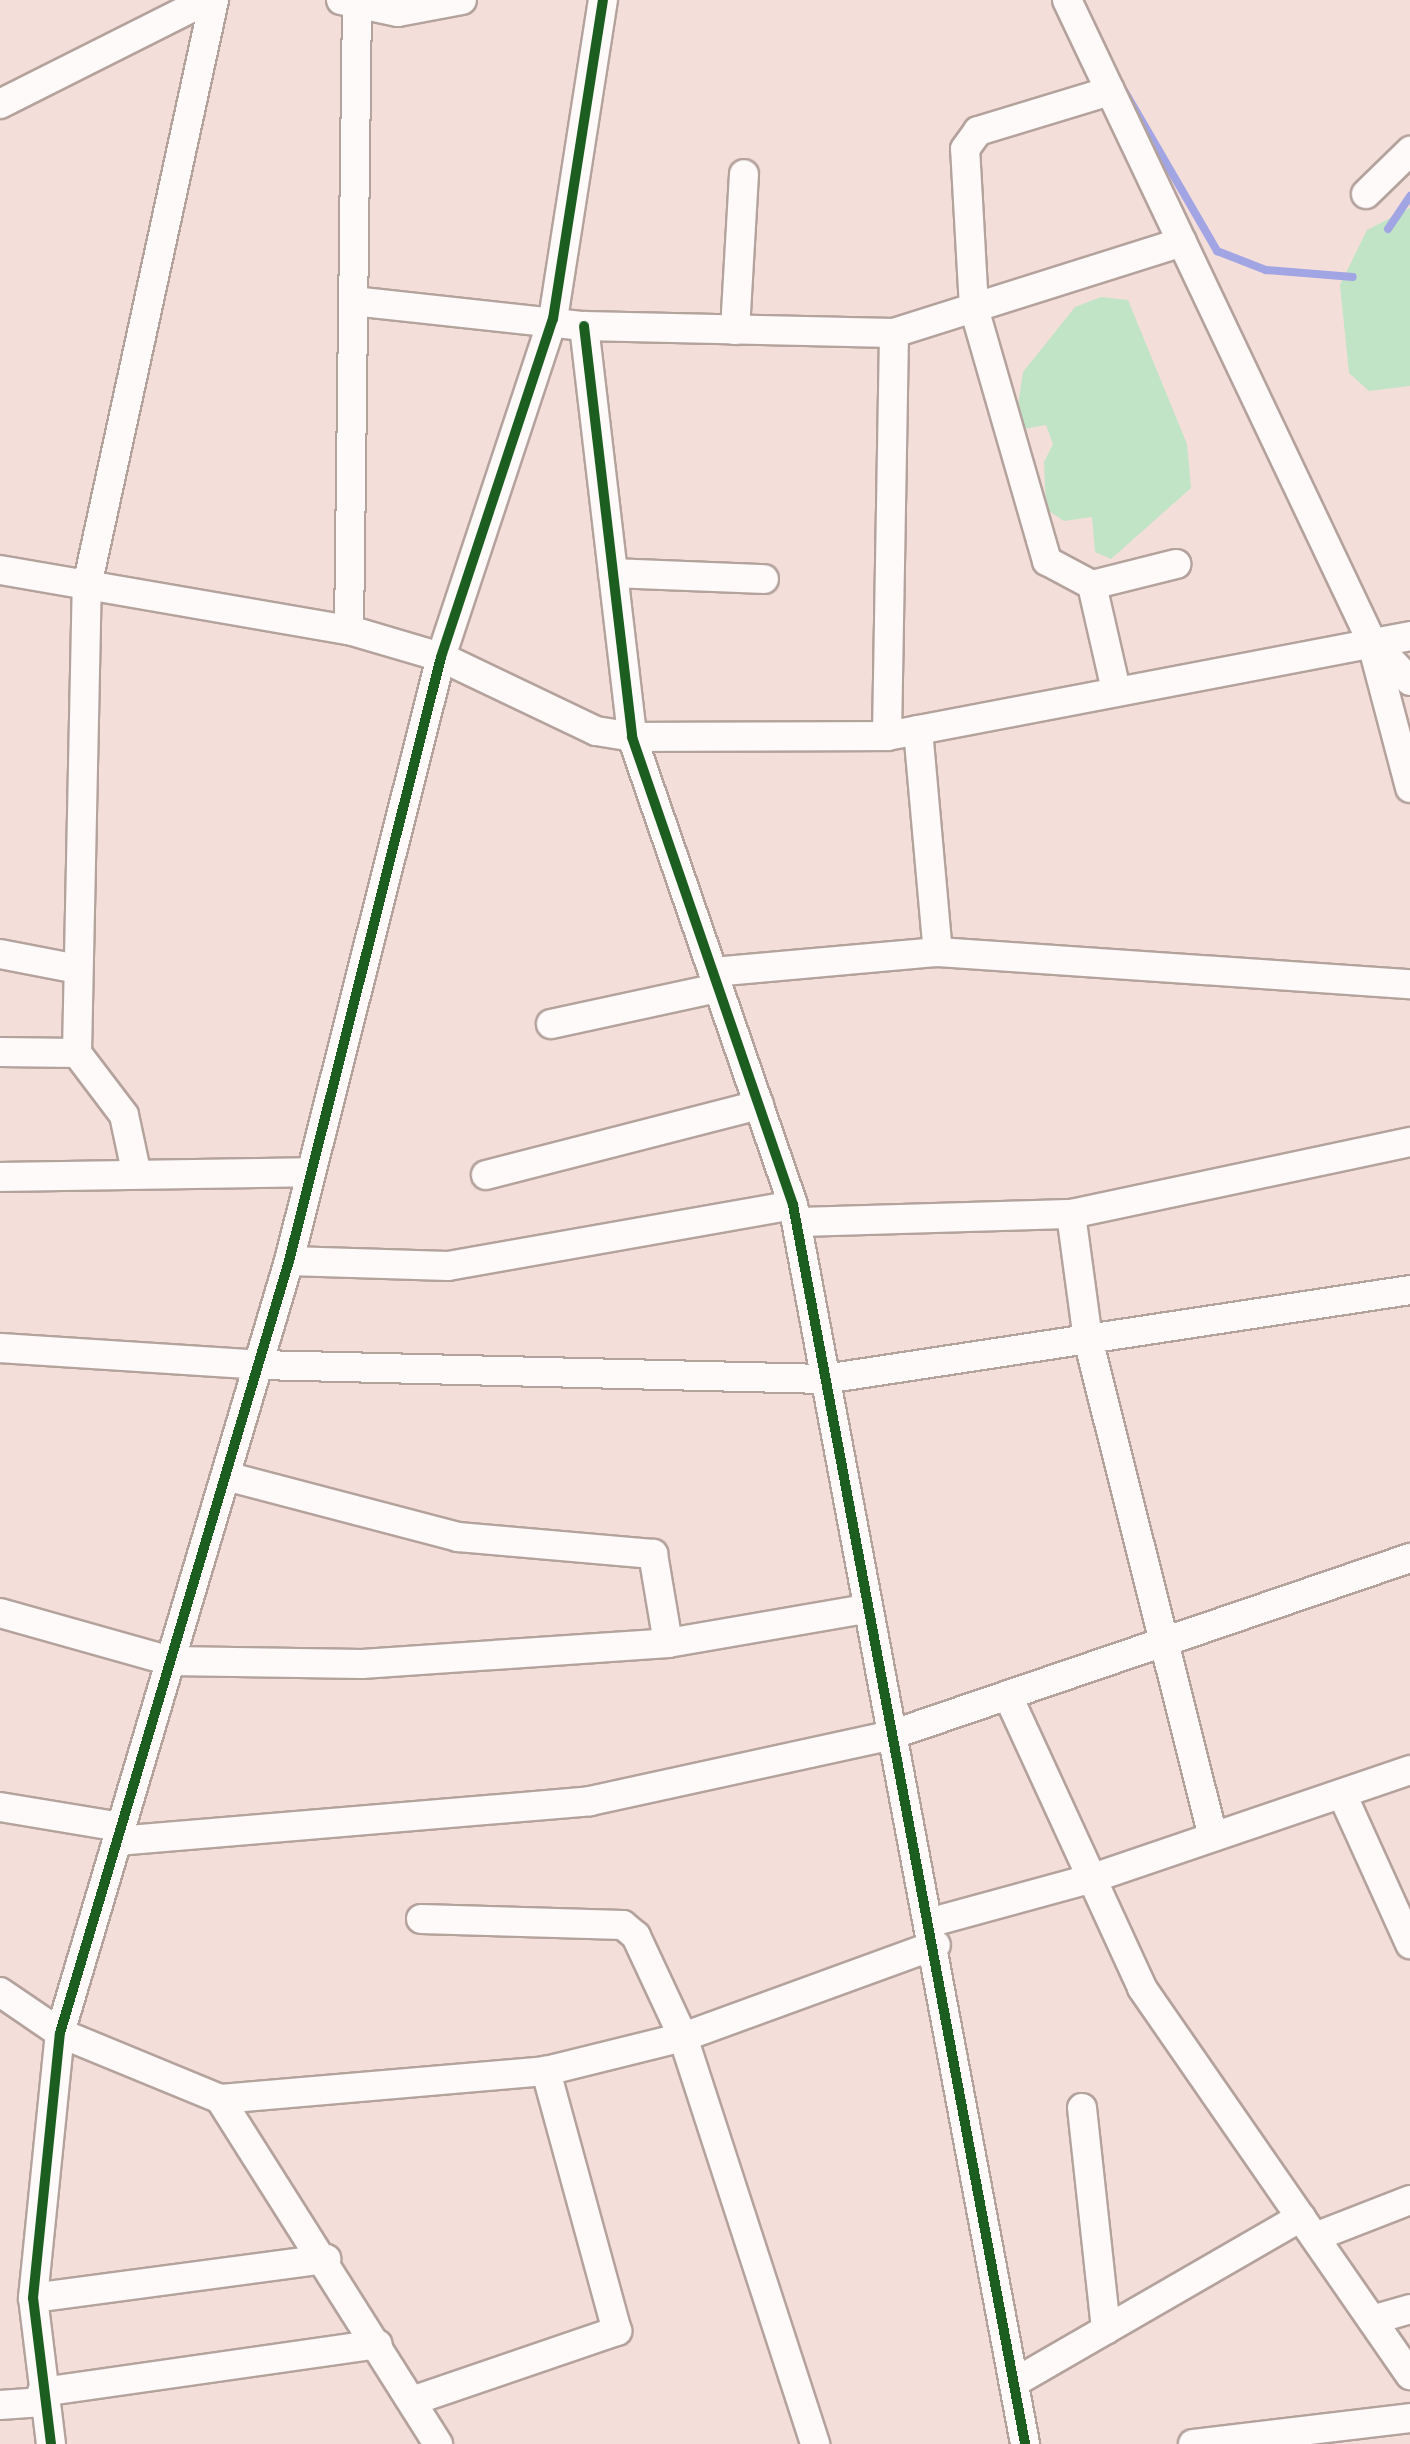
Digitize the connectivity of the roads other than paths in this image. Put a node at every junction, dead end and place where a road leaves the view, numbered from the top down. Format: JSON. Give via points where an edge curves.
{"nodes":[{"id":1,"x":210,"y":0,"type":"edge"},
{"id":2,"x":462,"y":0,"type":"edge"},
{"id":3,"x":603,"y":0,"type":"edge"},
{"id":4,"x":1066,"y":0,"type":"edge"},
{"id":5,"x":348,"y":2,"type":"edge"},
{"id":6,"x":1110,"y":90,"type":"junction"},
{"id":7,"x":0,"y":104,"type":"edge"},
{"id":8,"x":1410,"y":151,"type":"edge"},
{"id":9,"x":744,"y":174,"type":"dead end"},
{"id":10,"x":1366,"y":194,"type":"dead end"},
{"id":11,"x":1182,"y":242,"type":"junction"},
{"id":12,"x":353,"y":301,"type":"junction"},
{"id":13,"x":974,"y":308,"type":"junction"},
{"id":14,"x":553,"y":318,"type":"junction"},
{"id":15,"x":584,"y":326,"type":"junction"},
{"id":16,"x":734,"y":330,"type":"junction"},
{"id":17,"x":894,"y":333,"type":"junction"},
{"id":18,"x":1176,"y":564,"type":"dead end"},
{"id":19,"x":0,"y":570,"type":"edge"},
{"id":20,"x":613,"y":573,"type":"junction"},
{"id":21,"x":764,"y":579,"type":"dead end"},
{"id":22,"x":1092,"y":585,"type":"junction"},
{"id":23,"x":87,"y":586,"type":"junction"},
{"id":24,"x":349,"y":630,"type":"junction"},
{"id":25,"x":1410,"y":636,"type":"edge"},
{"id":26,"x":1371,"y":640,"type":"junction"},
{"id":27,"x":441,"y":657,"type":"junction"},
{"id":28,"x":1410,"y":681,"type":"edge"},
{"id":29,"x":1116,"y":690,"type":"junction"},
{"id":30,"x":918,"y":730,"type":"junction"},
{"id":31,"x":887,"y":736,"type":"junction"},
{"id":32,"x":632,"y":737,"type":"junction"},
{"id":33,"x":1410,"y":788,"type":"edge"},
{"id":34,"x":938,"y":952,"type":"junction"},
{"id":35,"x":0,"y":954,"type":"edge"},
{"id":36,"x":78,"y":969,"type":"junction"},
{"id":37,"x":716,"y":980,"type":"junction"},
{"id":38,"x":1410,"y":984,"type":"edge"},
{"id":39,"x":552,"y":1024,"type":"dead end"},
{"id":40,"x":0,"y":1052,"type":"edge"},
{"id":41,"x":77,"y":1054,"type":"junction"},
{"id":42,"x":759,"y":1105,"type":"junction"},
{"id":43,"x":1410,"y":1142,"type":"edge"},
{"id":44,"x":136,"y":1171,"type":"junction"},
{"id":45,"x":312,"y":1172,"type":"junction"},
{"id":46,"x":486,"y":1175,"type":"dead end"},
{"id":47,"x":0,"y":1177,"type":"edge"},
{"id":48,"x":795,"y":1214,"type":"junction"},
{"id":49,"x":1071,"y":1214,"type":"junction"},
{"id":50,"x":289,"y":1261,"type":"junction"},
{"id":51,"x":1410,"y":1290,"type":"edge"},
{"id":52,"x":1088,"y":1340,"type":"junction"},
{"id":53,"x":0,"y":1348,"type":"edge"},
{"id":54,"x":260,"y":1365,"type":"junction"},
{"id":55,"x":825,"y":1379,"type":"junction"},
{"id":56,"x":226,"y":1476,"type":"junction"},
{"id":57,"x":1410,"y":1558,"type":"edge"},
{"id":58,"x":866,"y":1609,"type":"junction"},
{"id":59,"x":0,"y":1613,"type":"edge"},
{"id":60,"x":1164,"y":1642,"type":"junction"},
{"id":61,"x":668,"y":1643,"type":"junction"},
{"id":62,"x":171,"y":1661,"type":"junction"},
{"id":63,"x":1008,"y":1696,"type":"junction"},
{"id":64,"x":888,"y":1736,"type":"junction"},
{"id":65,"x":1410,"y":1770,"type":"edge"},
{"id":66,"x":1342,"y":1794,"type":"junction"},
{"id":67,"x":0,"y":1807,"type":"edge"},
{"id":68,"x":119,"y":1834,"type":"junction"},
{"id":69,"x":1213,"y":1837,"type":"junction"},
{"id":70,"x":1093,"y":1878,"type":"junction"},
{"id":71,"x":421,"y":1919,"type":"dead end"},
{"id":72,"x":934,"y":1933,"type":"junction"},
{"id":73,"x":1410,"y":1944,"type":"edge"},
{"id":74,"x":0,"y":1992,"type":"edge"},
{"id":75,"x":60,"y":2034,"type":"junction"},
{"id":76,"x":683,"y":2038,"type":"junction"},
{"id":77,"x":546,"y":2071,"type":"junction"},
{"id":78,"x":220,"y":2099,"type":"junction"},
{"id":79,"x":1082,"y":2108,"type":"dead end"},
{"id":80,"x":1410,"y":2200,"type":"edge"},
{"id":81,"x":1308,"y":2227,"type":"junction"},
{"id":82,"x":326,"y":2260,"type":"junction"},
{"id":83,"x":33,"y":2298,"type":"junction"},
{"id":84,"x":1410,"y":2309,"type":"edge"},
{"id":85,"x":1372,"y":2320,"type":"junction"},
{"id":86,"x":1106,"y":2330,"type":"junction"},
{"id":87,"x":378,"y":2344,"type":"junction"},
{"id":88,"x":1410,"y":2375,"type":"edge"},
{"id":89,"x":1017,"y":2381,"type":"junction"},
{"id":90,"x":43,"y":2397,"type":"junction"},
{"id":91,"x":412,"y":2401,"type":"junction"},
{"id":92,"x":0,"y":2405,"type":"edge"},
{"id":93,"x":1410,"y":2418,"type":"edge"},
{"id":94,"x":52,"y":2444,"type":"edge"},
{"id":95,"x":438,"y":2444,"type":"edge"},
{"id":96,"x":816,"y":2444,"type":"edge"},
{"id":97,"x":1025,"y":2444,"type":"edge"},
{"id":98,"x":1193,"y":2444,"type":"edge"}],
"edges":[{"from":1,"to":7,"type":"street"},
{"from":1,"to":23,"type":"street"},
{"from":2,"to":5,"type":"street","via":[[398,12]]},
{"from":3,"to":14,"type":"street"},
{"from":4,"to":6,"type":"street"},
{"from":5,"to":12,"type":"street"},
{"from":6,"to":11,"type":"street"},
{"from":6,"to":13,"type":"street","via":[[968,138]]},
{"from":8,"to":10,"type":"street"},
{"from":9,"to":16,"type":"street"},
{"from":11,"to":13,"type":"street"},
{"from":11,"to":26,"type":"street"},
{"from":12,"to":14,"type":"street"},
{"from":12,"to":24,"type":"street"},
{"from":13,"to":17,"type":"street"},
{"from":13,"to":22,"type":"street","via":[[1047,561]]},
{"from":14,"to":15,"type":"street"},
{"from":14,"to":27,"type":"street"},
{"from":15,"to":16,"type":"street"},
{"from":15,"to":20,"type":"street"},
{"from":16,"to":17,"type":"street"},
{"from":17,"to":31,"type":"street"},
{"from":18,"to":22,"type":"street"},
{"from":19,"to":23,"type":"street"},
{"from":20,"to":21,"type":"street"},
{"from":20,"to":32,"type":"street"},
{"from":22,"to":29,"type":"street"},
{"from":23,"to":24,"type":"street"},
{"from":23,"to":36,"type":"street"},
{"from":24,"to":27,"type":"street"},
{"from":25,"to":26,"type":"street"},
{"from":26,"to":28,"type":"street"},
{"from":26,"to":29,"type":"street"},
{"from":26,"to":33,"type":"street"},
{"from":27,"to":32,"type":"street","via":[[596,731]]},
{"from":27,"to":45,"type":"street"},
{"from":29,"to":30,"type":"street"},
{"from":30,"to":31,"type":"street"},
{"from":30,"to":34,"type":"street"},
{"from":31,"to":32,"type":"street"},
{"from":32,"to":37,"type":"street"},
{"from":34,"to":37,"type":"street"},
{"from":34,"to":38,"type":"street"},
{"from":35,"to":36,"type":"street"},
{"from":36,"to":41,"type":"street"},
{"from":37,"to":39,"type":"street"},
{"from":37,"to":42,"type":"street"},
{"from":40,"to":41,"type":"street"},
{"from":41,"to":44,"type":"street","via":[[124,1115]]},
{"from":42,"to":46,"type":"street"},
{"from":42,"to":48,"type":"street"},
{"from":43,"to":49,"type":"street"},
{"from":44,"to":45,"type":"street"},
{"from":44,"to":47,"type":"street"},
{"from":45,"to":50,"type":"street"},
{"from":48,"to":49,"type":"street"},
{"from":48,"to":50,"type":"street","via":[[448,1266]]},
{"from":48,"to":55,"type":"street"},
{"from":49,"to":52,"type":"street"},
{"from":50,"to":54,"type":"street"},
{"from":51,"to":52,"type":"street"},
{"from":52,"to":55,"type":"street"},
{"from":52,"to":60,"type":"street"},
{"from":53,"to":54,"type":"street"},
{"from":54,"to":55,"type":"street"},
{"from":54,"to":56,"type":"street"},
{"from":55,"to":58,"type":"street"},
{"from":56,"to":61,"type":"street","via":[[458,1537],[653,1554]]},
{"from":56,"to":62,"type":"street"},
{"from":57,"to":60,"type":"street"},
{"from":58,"to":61,"type":"street"},
{"from":58,"to":64,"type":"street"},
{"from":59,"to":62,"type":"street"},
{"from":60,"to":63,"type":"street"},
{"from":60,"to":69,"type":"street"},
{"from":61,"to":62,"type":"street","via":[[362,1664]]},
{"from":62,"to":68,"type":"street"},
{"from":63,"to":64,"type":"street"},
{"from":63,"to":70,"type":"street"},
{"from":64,"to":68,"type":"street","via":[[590,1801]]},
{"from":64,"to":72,"type":"street"},
{"from":65,"to":66,"type":"street"},
{"from":66,"to":69,"type":"street"},
{"from":66,"to":73,"type":"street"},
{"from":67,"to":68,"type":"street"},
{"from":68,"to":75,"type":"street"},
{"from":69,"to":70,"type":"street"},
{"from":70,"to":72,"type":"street"},
{"from":70,"to":81,"type":"street","via":[[1142,1988]]},
{"from":71,"to":76,"type":"street","via":[[622,1925],[636,1936]]},
{"from":72,"to":76,"type":"street"},
{"from":72,"to":89,"type":"street"},
{"from":74,"to":75,"type":"street"},
{"from":75,"to":78,"type":"street"},
{"from":75,"to":83,"type":"street"},
{"from":76,"to":77,"type":"street"},
{"from":76,"to":96,"type":"street"},
{"from":77,"to":78,"type":"street"},
{"from":77,"to":91,"type":"street","via":[[617,2332]]},
{"from":78,"to":82,"type":"street"},
{"from":79,"to":86,"type":"street"},
{"from":80,"to":81,"type":"street"},
{"from":81,"to":85,"type":"street"},
{"from":81,"to":86,"type":"street"},
{"from":82,"to":83,"type":"street"},
{"from":82,"to":87,"type":"street"},
{"from":83,"to":90,"type":"street"},
{"from":84,"to":85,"type":"street"},
{"from":85,"to":88,"type":"street"},
{"from":86,"to":89,"type":"street"},
{"from":87,"to":90,"type":"street"},
{"from":87,"to":91,"type":"street"},
{"from":89,"to":97,"type":"street"},
{"from":90,"to":92,"type":"street"},
{"from":90,"to":94,"type":"street"},
{"from":91,"to":95,"type":"street"},
{"from":93,"to":98,"type":"street"}]}
